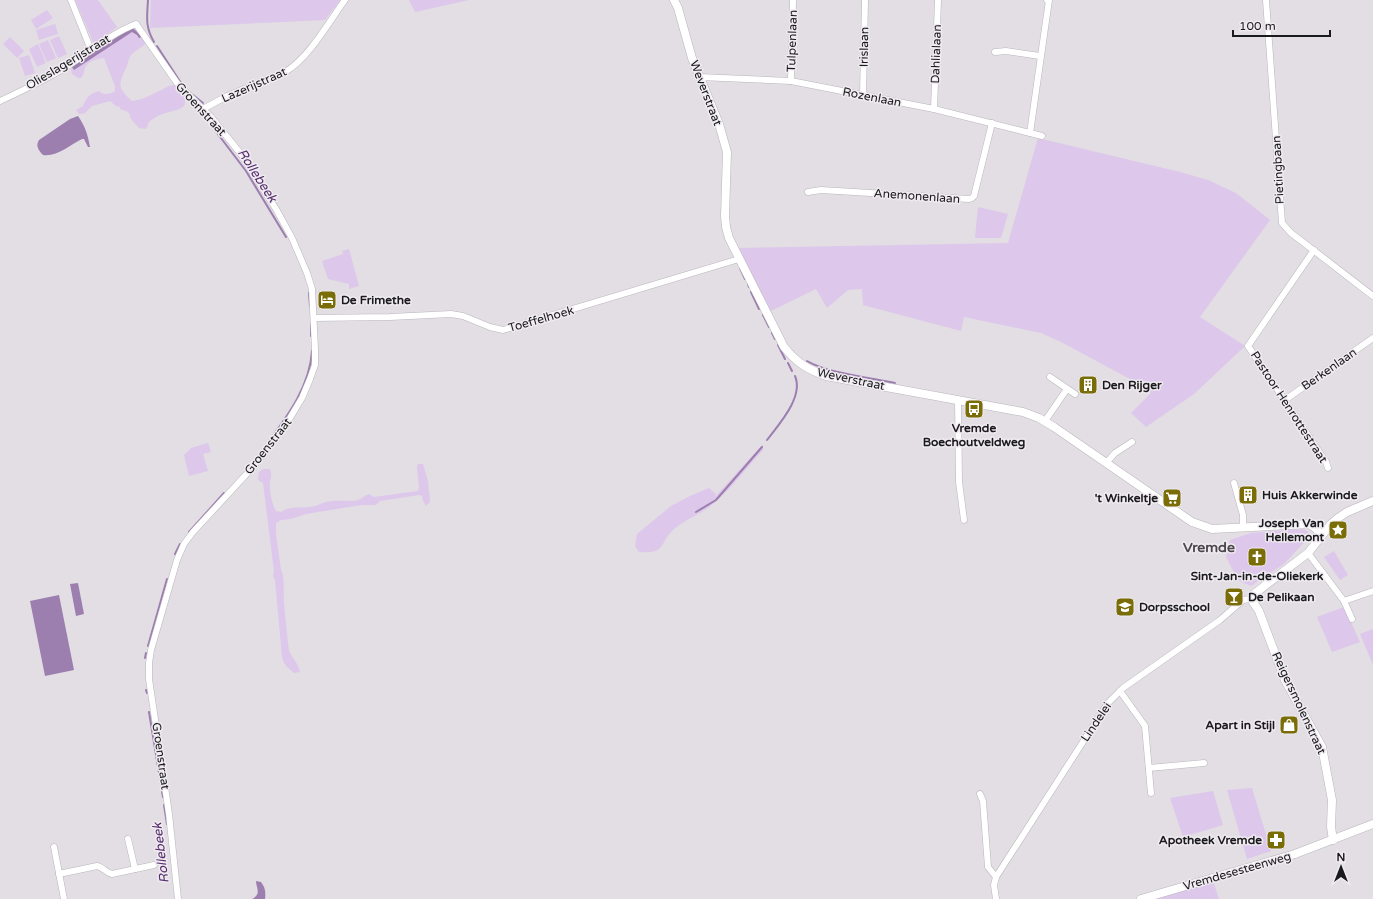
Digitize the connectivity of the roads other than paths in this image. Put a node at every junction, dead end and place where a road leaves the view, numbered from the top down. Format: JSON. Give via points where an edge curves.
{"nodes":[{"id":1,"x":71,"y":0,"type":"edge"},
{"id":2,"x":345,"y":0,"type":"edge"},
{"id":3,"x":674,"y":0,"type":"edge"},
{"id":4,"x":793,"y":0,"type":"edge"},
{"id":5,"x":865,"y":0,"type":"edge"},
{"id":6,"x":938,"y":0,"type":"edge"},
{"id":7,"x":1048,"y":0,"type":"edge"},
{"id":8,"x":1266,"y":0,"type":"edge"},
{"id":9,"x":136,"y":24,"type":"joint"},
{"id":10,"x":91,"y":50,"type":"junction"},
{"id":11,"x":995,"y":52,"type":"dead end"},
{"id":12,"x":1040,"y":56,"type":"junction"},
{"id":13,"x":699,"y":77,"type":"junction"},
{"id":14,"x":791,"y":81,"type":"junction"},
{"id":15,"x":863,"y":95,"type":"junction"},
{"id":16,"x":0,"y":101,"type":"edge"},
{"id":17,"x":203,"y":109,"type":"junction"},
{"id":18,"x":934,"y":109,"type":"junction"},
{"id":19,"x":992,"y":123,"type":"junction"},
{"id":20,"x":1030,"y":132,"type":"junction"},
{"id":21,"x":1042,"y":136,"type":"dead end"},
{"id":22,"x":808,"y":192,"type":"dead end"},
{"id":23,"x":1314,"y":250,"type":"junction"},
{"id":24,"x":739,"y":259,"type":"junction"},
{"id":25,"x":1373,"y":296,"type":"edge"},
{"id":26,"x":314,"y":318,"type":"junction"},
{"id":27,"x":1373,"y":338,"type":"edge"},
{"id":28,"x":1050,"y":377,"type":"dead end"},
{"id":29,"x":1067,"y":389,"type":"junction"},
{"id":30,"x":1075,"y":394,"type":"dead end"},
{"id":31,"x":958,"y":400,"type":"junction"},
{"id":32,"x":1285,"y":400,"type":"junction"},
{"id":33,"x":1045,"y":421,"type":"junction"},
{"id":34,"x":1132,"y":442,"type":"dead end"},
{"id":35,"x":1106,"y":462,"type":"junction"},
{"id":36,"x":1328,"y":468,"type":"dead end"},
{"id":37,"x":1234,"y":483,"type":"dead end"},
{"id":38,"x":1373,"y":501,"type":"edge"},
{"id":39,"x":964,"y":520,"type":"dead end"},
{"id":40,"x":1243,"y":528,"type":"junction"},
{"id":41,"x":1322,"y":535,"type":"junction"},
{"id":42,"x":1308,"y":552,"type":"junction"},
{"id":43,"x":1373,"y":591,"type":"edge"},
{"id":44,"x":1254,"y":594,"type":"junction"},
{"id":45,"x":1344,"y":601,"type":"junction"},
{"id":46,"x":1352,"y":619,"type":"dead end"},
{"id":47,"x":1120,"y":691,"type":"junction"},
{"id":48,"x":1204,"y":763,"type":"dead end"},
{"id":49,"x":1149,"y":768,"type":"junction"},
{"id":50,"x":1151,"y":793,"type":"dead end"},
{"id":51,"x":980,"y":794,"type":"dead end"},
{"id":52,"x":1373,"y":824,"type":"edge"},
{"id":53,"x":128,"y":839,"type":"dead end"},
{"id":54,"x":1333,"y":840,"type":"junction"},
{"id":55,"x":54,"y":847,"type":"dead end"},
{"id":56,"x":154,"y":865,"type":"dead end"},
{"id":57,"x":134,"y":869,"type":"junction"},
{"id":58,"x":59,"y":874,"type":"junction"},
{"id":59,"x":996,"y":877,"type":"junction"},
{"id":60,"x":64,"y":899,"type":"edge"},
{"id":61,"x":178,"y":899,"type":"edge"},
{"id":62,"x":996,"y":899,"type":"edge"},
{"id":63,"x":1141,"y":899,"type":"edge"}],
"edges":[{"from":1,"to":10,"type":"street"},
{"from":2,"to":17,"type":"street","name":"Lazerijstraat","via":[[292,68]]},
{"from":3,"to":13,"type":"street","name":"Weverstraat"},
{"from":4,"to":14,"type":"street","name":"Tulpenlaan"},
{"from":5,"to":15,"type":"street","name":"Irislaan"},
{"from":6,"to":18,"type":"street","name":"Dahlialaan"},
{"from":7,"to":12,"type":"street"},
{"from":8,"to":23,"type":"street","name":"Pietingbaan","via":[[1282,223]]},
{"from":9,"to":10,"type":"street","name":"Olieslagerijstraat","via":[[122,29]]},
{"from":9,"to":17,"type":"street","name":"Groenstraat","via":[[177,83]]},
{"from":10,"to":16,"type":"street","name":"Olieslagerijstraat","via":[[43,80]]},
{"from":11,"to":12,"type":"street"},
{"from":12,"to":20,"type":"street"},
{"from":13,"to":14,"type":"street","name":"Rozenlaan"},
{"from":13,"to":24,"type":"street","name":"Weverstraat","via":[[719,124],[726,152],[726,227]]},
{"from":14,"to":15,"type":"street","name":"Rozenlaan"},
{"from":15,"to":18,"type":"street","name":"Rozenlaan"},
{"from":17,"to":26,"type":"street","name":"Groenstraat","via":[[241,154],[292,238],[312,289]]},
{"from":18,"to":19,"type":"street","name":"Rozenlaan"},
{"from":19,"to":20,"type":"street","name":"Rozenlaan"},
{"from":19,"to":22,"type":"street","name":"Anemonenlaan","via":[[972,198],[821,190]]},
{"from":20,"to":21,"type":"street","name":"Rozenlaan"},
{"from":23,"to":25,"type":"street","name":"Pietingbaan"},
{"from":23,"to":32,"type":"street","name":"Pastoor Henrottestraat","via":[[1248,346]]},
{"from":24,"to":26,"type":"street","name":"Toeffelhoek","via":[[503,330],[451,314]]},
{"from":24,"to":31,"type":"street","name":"Weverstraat","via":[[784,347],[802,365],[826,376]]},
{"from":26,"to":61,"type":"street","name":"Groenstraat","via":[[315,365],[302,398],[263,455],[184,544],[151,650],[149,679],[169,814]]},
{"from":27,"to":32,"type":"street","name":"Berkenlaan"},
{"from":28,"to":29,"type":"street"},
{"from":29,"to":30,"type":"street"},
{"from":29,"to":33,"type":"street"},
{"from":31,"to":33,"type":"street","name":"Weverstraat","via":[[1023,412]]},
{"from":31,"to":39,"type":"street","via":[[959,482]]},
{"from":32,"to":36,"type":"street","name":"Pastoor Henrottestraat"},
{"from":33,"to":35,"type":"street","name":"Weverstraat"},
{"from":34,"to":35,"type":"street"},
{"from":35,"to":40,"type":"street","name":"Weverstraat","via":[[1192,522],[1212,529]]},
{"from":37,"to":40,"type":"street","via":[[1243,515]]},
{"from":38,"to":41,"type":"street","via":[[1343,515]]},
{"from":40,"to":41,"type":"street","via":[[1309,524]]},
{"from":41,"to":42,"type":"street"},
{"from":42,"to":44,"type":"street"},
{"from":42,"to":45,"type":"street"},
{"from":43,"to":45,"type":"street"},
{"from":44,"to":47,"type":"street","name":"Lindelei"},
{"from":44,"to":54,"type":"street","name":"Reigersmolenstraat","via":[[1254,602],[1285,680],[1322,747],[1332,800]]},
{"from":45,"to":46,"type":"street"},
{"from":47,"to":49,"type":"street","via":[[1145,726]]},
{"from":47,"to":59,"type":"street","name":"Lindelei","via":[[1108,703]]},
{"from":48,"to":49,"type":"street"},
{"from":49,"to":50,"type":"street"},
{"from":51,"to":59,"type":"street","via":[[983,802],[988,867]]},
{"from":52,"to":54,"type":"street","name":"Vremdesesteenweg"},
{"from":53,"to":57,"type":"street"},
{"from":54,"to":63,"type":"street","name":"Vremdesesteenweg","via":[[1295,854]]},
{"from":55,"to":58,"type":"street"},
{"from":56,"to":57,"type":"street"},
{"from":57,"to":58,"type":"street","via":[[112,874],[97,866]]},
{"from":58,"to":60,"type":"street"},
{"from":59,"to":62,"type":"street"}]}
